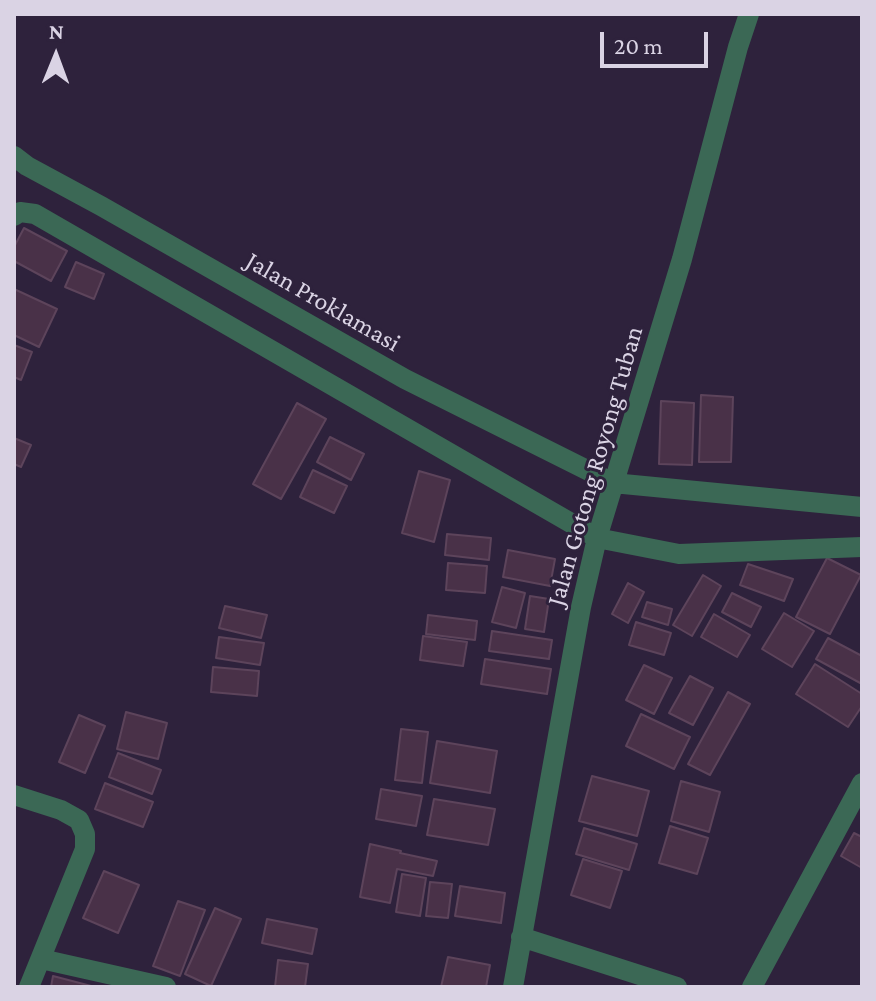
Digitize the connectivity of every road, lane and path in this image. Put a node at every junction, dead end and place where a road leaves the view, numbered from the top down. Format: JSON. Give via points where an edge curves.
{"nodes":[{"id":1,"x":749,"y":14,"type":"edge"},
{"id":2,"x":14,"y":156,"type":"edge"},
{"id":3,"x":14,"y":216,"type":"edge"},
{"id":4,"x":613,"y":483,"type":"junction"},
{"id":5,"x":862,"y":507,"type":"edge"},
{"id":6,"x":597,"y":538,"type":"junction"},
{"id":7,"x":862,"y":547,"type":"edge"},
{"id":8,"x":862,"y":783,"type":"edge"},
{"id":9,"x":14,"y":795,"type":"edge"},
{"id":10,"x":521,"y":937,"type":"junction"},
{"id":11,"x":41,"y":959,"type":"junction"},
{"id":12,"x":29,"y":987,"type":"edge"},
{"id":13,"x":166,"y":987,"type":"edge"},
{"id":14,"x":513,"y":987,"type":"edge"},
{"id":15,"x":677,"y":987,"type":"edge"},
{"id":16,"x":752,"y":987,"type":"edge"}],
"edges":[{"from":1,"to":4,"type":"street","name":"Jalan Gotong Royong Tuban"},
{"from":2,"to":4,"type":"street","name":"Jalan Proklamasi","via":[[405,379]]},
{"from":3,"to":6,"type":"street","via":[[35,214]]},
{"from":4,"to":5,"type":"street"},
{"from":4,"to":6,"type":"street","name":"Jalan Gotong Royong Tuban"},
{"from":6,"to":7,"type":"street","via":[[679,554]]},
{"from":6,"to":10,"type":"street","name":"Jalan Gotong Royong Tuban"},
{"from":8,"to":16,"type":"street"},
{"from":9,"to":11,"type":"street","via":[[61,810],[79,820],[85,834],[85,849]]},
{"from":10,"to":14,"type":"street","name":"Jalan Gotong Royong Tuban"},
{"from":10,"to":15,"type":"street"},
{"from":11,"to":12,"type":"street"},
{"from":11,"to":13,"type":"street"}]}
